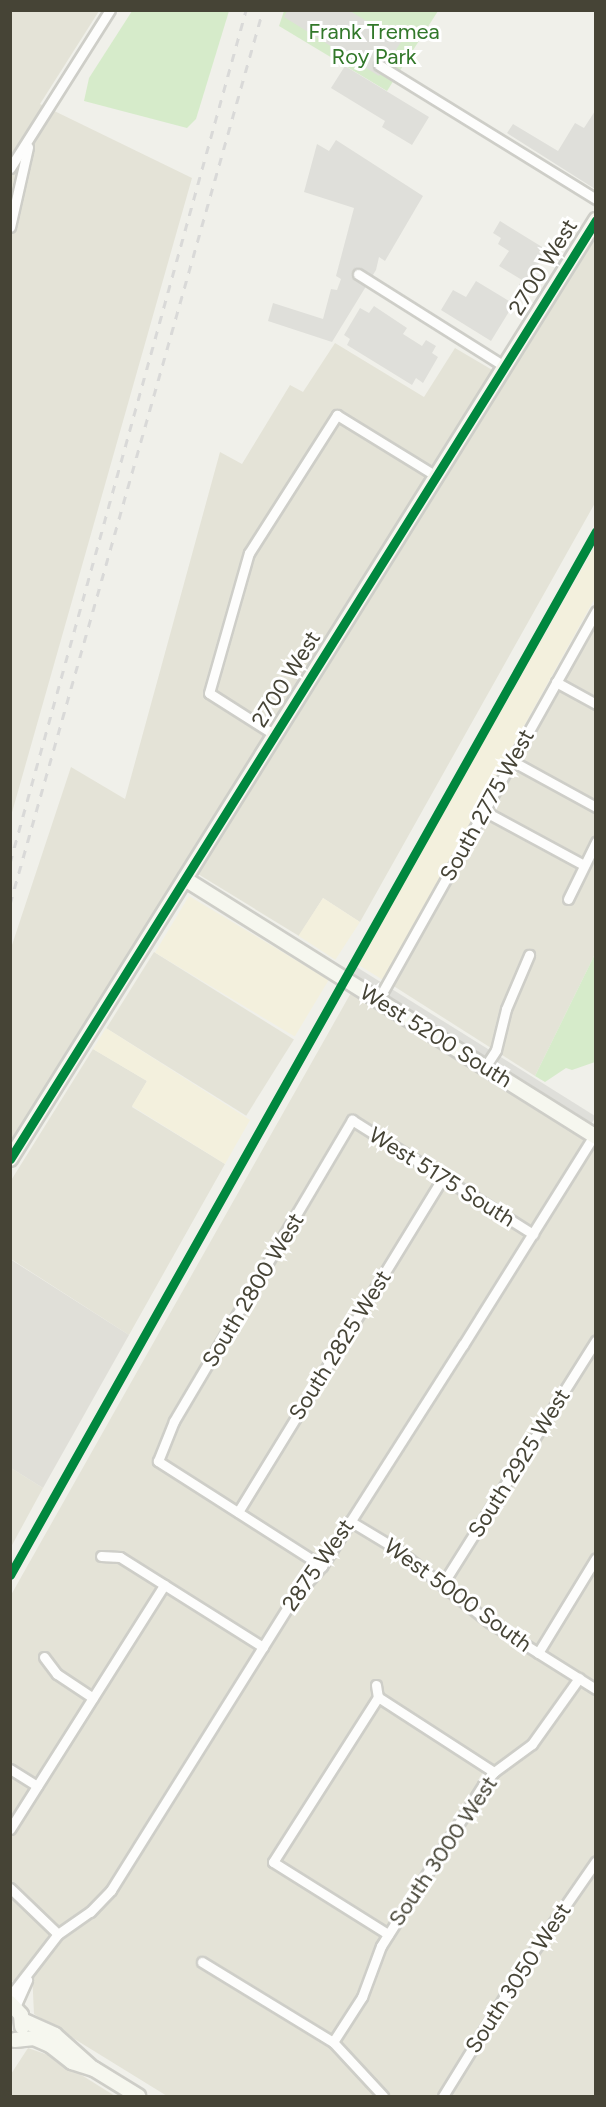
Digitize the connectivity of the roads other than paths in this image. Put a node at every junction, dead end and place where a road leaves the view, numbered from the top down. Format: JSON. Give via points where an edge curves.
{"nodes":[{"id":1,"x":110,"y":10,"type":"edge"},
{"id":2,"x":379,"y":65,"type":"dead end"},
{"id":3,"x":30,"y":137,"type":"junction"},
{"id":4,"x":10,"y":168,"type":"edge"},
{"id":5,"x":596,"y":199,"type":"edge"},
{"id":6,"x":596,"y":220,"type":"edge"},
{"id":7,"x":10,"y":226,"type":"edge"},
{"id":8,"x":358,"y":274,"type":"dead end"},
{"id":9,"x":504,"y":366,"type":"junction"},
{"id":10,"x":436,"y":477,"type":"junction"},
{"id":11,"x":596,"y":611,"type":"edge"},
{"id":12,"x":556,"y":682,"type":"junction"},
{"id":13,"x":596,"y":704,"type":"edge"},
{"id":14,"x":275,"y":735,"type":"junction"},
{"id":15,"x":512,"y":761,"type":"junction"},
{"id":16,"x":596,"y":807,"type":"edge"},
{"id":17,"x":484,"y":811,"type":"junction"},
{"id":18,"x":596,"y":842,"type":"edge"},
{"id":19,"x":584,"y":865,"type":"junction"},
{"id":20,"x":185,"y":879,"type":"junction"},
{"id":21,"x":568,"y":899,"type":"dead end"},
{"id":22,"x":529,"y":955,"type":"dead end"},
{"id":23,"x":378,"y":1000,"type":"junction"},
{"id":24,"x":485,"y":1067,"type":"junction"},
{"id":25,"x":352,"y":1120,"type":"joint"},
{"id":26,"x":595,"y":1136,"type":"edge"},
{"id":27,"x":10,"y":1159,"type":"edge"},
{"id":28,"x":443,"y":1177,"type":"junction"},
{"id":29,"x":533,"y":1234,"type":"junction"},
{"id":30,"x":596,"y":1340,"type":"edge"},
{"id":31,"x":238,"y":1512,"type":"junction"},
{"id":32,"x":350,"y":1521,"type":"junction"},
{"id":33,"x":101,"y":1556,"type":"dead end"},
{"id":34,"x":596,"y":1558,"type":"edge"},
{"id":35,"x":322,"y":1566,"type":"junction"},
{"id":36,"x":164,"y":1585,"type":"junction"},
{"id":37,"x":442,"y":1585,"type":"junction"},
{"id":38,"x":263,"y":1647,"type":"junction"},
{"id":39,"x":538,"y":1653,"type":"junction"},
{"id":40,"x":44,"y":1657,"type":"dead end"},
{"id":41,"x":579,"y":1678,"type":"junction"},
{"id":42,"x":376,"y":1684,"type":"dead end"},
{"id":43,"x":596,"y":1689,"type":"edge"},
{"id":44,"x":378,"y":1697,"type":"junction"},
{"id":45,"x":93,"y":1698,"type":"junction"},
{"id":46,"x":10,"y":1769,"type":"edge"},
{"id":47,"x":494,"y":1772,"type":"junction"},
{"id":48,"x":37,"y":1786,"type":"junction"},
{"id":49,"x":10,"y":1828,"type":"edge"},
{"id":50,"x":596,"y":1861,"type":"edge"},
{"id":51,"x":10,"y":1888,"type":"edge"},
{"id":52,"x":388,"y":1934,"type":"junction"},
{"id":53,"x":58,"y":1935,"type":"junction"},
{"id":54,"x":202,"y":1962,"type":"dead end"},
{"id":55,"x":12,"y":2002,"type":"edge"},
{"id":56,"x":22,"y":2020,"type":"junction"},
{"id":57,"x":13,"y":2042,"type":"edge"},
{"id":58,"x":333,"y":2042,"type":"junction"},
{"id":59,"x":94,"y":2069,"type":"junction"},
{"id":60,"x":121,"y":2092,"type":"edge"},
{"id":61,"x":138,"y":2097,"type":"edge"},
{"id":62,"x":382,"y":2097,"type":"edge"},
{"id":63,"x":443,"y":2097,"type":"edge"}],
"edges":[{"from":1,"to":3,"type":"street"},
{"from":2,"to":5,"type":"street"},
{"from":3,"to":4,"type":"street"},
{"from":3,"to":7,"type":"street"},
{"from":6,"to":9,"type":"street","name":"2700 West"},
{"from":8,"to":9,"type":"street"},
{"from":9,"to":10,"type":"street","name":"2700 West"},
{"from":10,"to":14,"type":"street","name":"2700 West"},
{"from":10,"to":14,"type":"street","via":[[337,415],[249,553],[209,693]]},
{"from":11,"to":12,"type":"street","name":"South 2775 West"},
{"from":12,"to":13,"type":"street"},
{"from":12,"to":15,"type":"street","name":"South 2775 West"},
{"from":14,"to":20,"type":"street","name":"2700 West"},
{"from":15,"to":16,"type":"street"},
{"from":15,"to":17,"type":"street","name":"South 2775 West"},
{"from":17,"to":19,"type":"street"},
{"from":17,"to":23,"type":"street","name":"South 2775 West"},
{"from":18,"to":19,"type":"street"},
{"from":19,"to":21,"type":"street"},
{"from":20,"to":23,"type":"street","name":"West 5200 South"},
{"from":20,"to":27,"type":"street","name":"2700 West"},
{"from":22,"to":24,"type":"street","via":[[506,1008],[496,1050]]},
{"from":23,"to":24,"type":"street","name":"West 5200 South"},
{"from":24,"to":26,"type":"street","name":"West 5200 South"},
{"from":25,"to":28,"type":"street","name":"West 5175 South"},
{"from":25,"to":31,"type":"street","name":"South 2800 West","via":[[174,1420],[158,1461]]},
{"from":26,"to":29,"type":"street","name":"2875 West"},
{"from":28,"to":29,"type":"street","name":"West 5175 South"},
{"from":28,"to":31,"type":"street","name":"South 2825 West"},
{"from":29,"to":32,"type":"street","name":"2875 West"},
{"from":30,"to":37,"type":"street","name":"South 2925 West"},
{"from":31,"to":35,"type":"street"},
{"from":32,"to":35,"type":"street","name":"2875 West"},
{"from":32,"to":37,"type":"street","name":"West 5000 South","via":[[398,1550]]},
{"from":33,"to":36,"type":"street","via":[[120,1557]]},
{"from":34,"to":39,"type":"street"},
{"from":35,"to":38,"type":"street","name":"2875 West","via":[[295,1596]]},
{"from":36,"to":38,"type":"street"},
{"from":36,"to":45,"type":"street"},
{"from":37,"to":39,"type":"street","name":"West 5000 South","via":[[489,1622]]},
{"from":38,"to":53,"type":"street","name":"2875 West","via":[[111,1890],[90,1912]]},
{"from":39,"to":41,"type":"street","name":"West 5000 South"},
{"from":40,"to":45,"type":"street","via":[[57,1674]]},
{"from":41,"to":43,"type":"street","name":"West 5000 South"},
{"from":41,"to":47,"type":"street","name":"South 3000 West","via":[[532,1744]]},
{"from":42,"to":44,"type":"street"},
{"from":44,"to":47,"type":"street"},
{"from":44,"to":52,"type":"street","via":[[269,1863]]},
{"from":45,"to":48,"type":"street"},
{"from":46,"to":48,"type":"street"},
{"from":47,"to":52,"type":"street","name":"South 3000 West"},
{"from":48,"to":49,"type":"street"},
{"from":50,"to":63,"type":"street","name":"South 3050 West","via":[[522,1968]]},
{"from":51,"to":53,"type":"street"},
{"from":52,"to":58,"type":"street","name":"South 3000 West","via":[[362,1997]]},
{"from":53,"to":55,"type":"street","name":"2875 West"},
{"from":54,"to":58,"type":"street"},
{"from":55,"to":56,"type":"street"},
{"from":56,"to":57,"type":"street"},
{"from":56,"to":59,"type":"street","via":[[55,2035]]},
{"from":57,"to":59,"type":"street","via":[[34,2038],[72,2062]]},
{"from":58,"to":62,"type":"street"},
{"from":59,"to":60,"type":"street"},
{"from":60,"to":61,"type":"street"}]}
